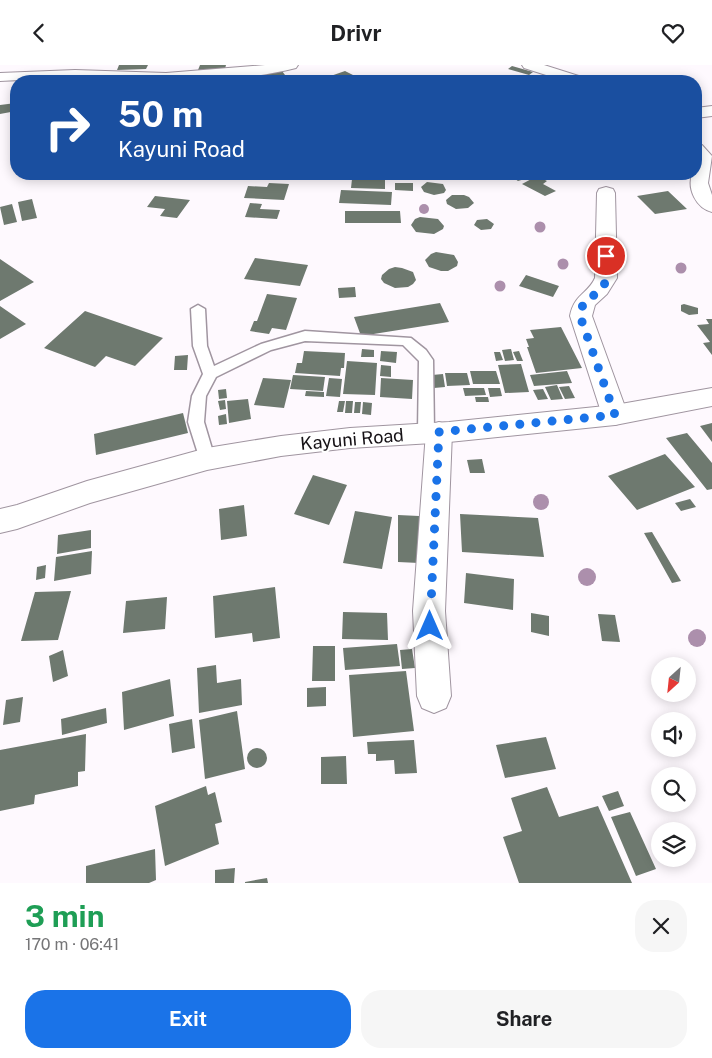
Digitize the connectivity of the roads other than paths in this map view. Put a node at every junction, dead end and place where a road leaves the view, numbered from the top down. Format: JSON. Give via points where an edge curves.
{"nodes":[{"id":1,"x":290,"y":65,"type":"edge"},
{"id":2,"x":529,"y":65,"type":"edge"},
{"id":3,"x":580,"y":65,"type":"edge"},
{"id":4,"x":50,"y":75,"type":"edge"},
{"id":5,"x":105,"y":75,"type":"edge"},
{"id":6,"x":193,"y":75,"type":"edge"},
{"id":7,"x":561,"y":75,"type":"edge"},
{"id":8,"x":590,"y":75,"type":"edge"},
{"id":9,"x":698,"y":180,"type":"edge"},
{"id":10,"x":606,"y":193,"type":"dead end"},
{"id":11,"x":712,"y":206,"type":"edge"},
{"id":12,"x":198,"y":309,"type":"dead end"},
{"id":13,"x":210,"y":374,"type":"junction"},
{"id":14,"x":712,"y":397,"type":"edge"},
{"id":15,"x":615,"y":415,"type":"junction"},
{"id":16,"x":433,"y":432,"type":"junction"},
{"id":17,"x":207,"y":459,"type":"junction"},
{"id":18,"x":0,"y":521,"type":"edge"},
{"id":19,"x":434,"y":696,"type":"dead end"}],
"edges":[{"from":1,"to":6,"type":"street"},
{"from":2,"to":7,"type":"street"},
{"from":3,"to":8,"type":"street"},
{"from":4,"to":5,"type":"street"},
{"from":9,"to":11,"type":"street","via":[[701,195]]},
{"from":10,"to":15,"type":"street","via":[[606,278],[601,289],[586,299],[580,316]]},
{"from":12,"to":13,"type":"lane","via":[[200,347]]},
{"from":13,"to":16,"type":"lane","via":[[266,347],[305,335],[406,341],[426,360]]},
{"from":13,"to":17,"type":"lane","via":[[199,396],[196,422]]},
{"from":14,"to":15,"type":"street","name":"Kayuni Road"},
{"from":15,"to":16,"type":"street","name":"Kayuni Road"},
{"from":16,"to":17,"type":"street","name":"Kayuni Road","via":[[281,446]]},
{"from":16,"to":19,"type":"street","via":[[429,611]]},
{"from":17,"to":18,"type":"street","name":"Kayuni Road"}]}
